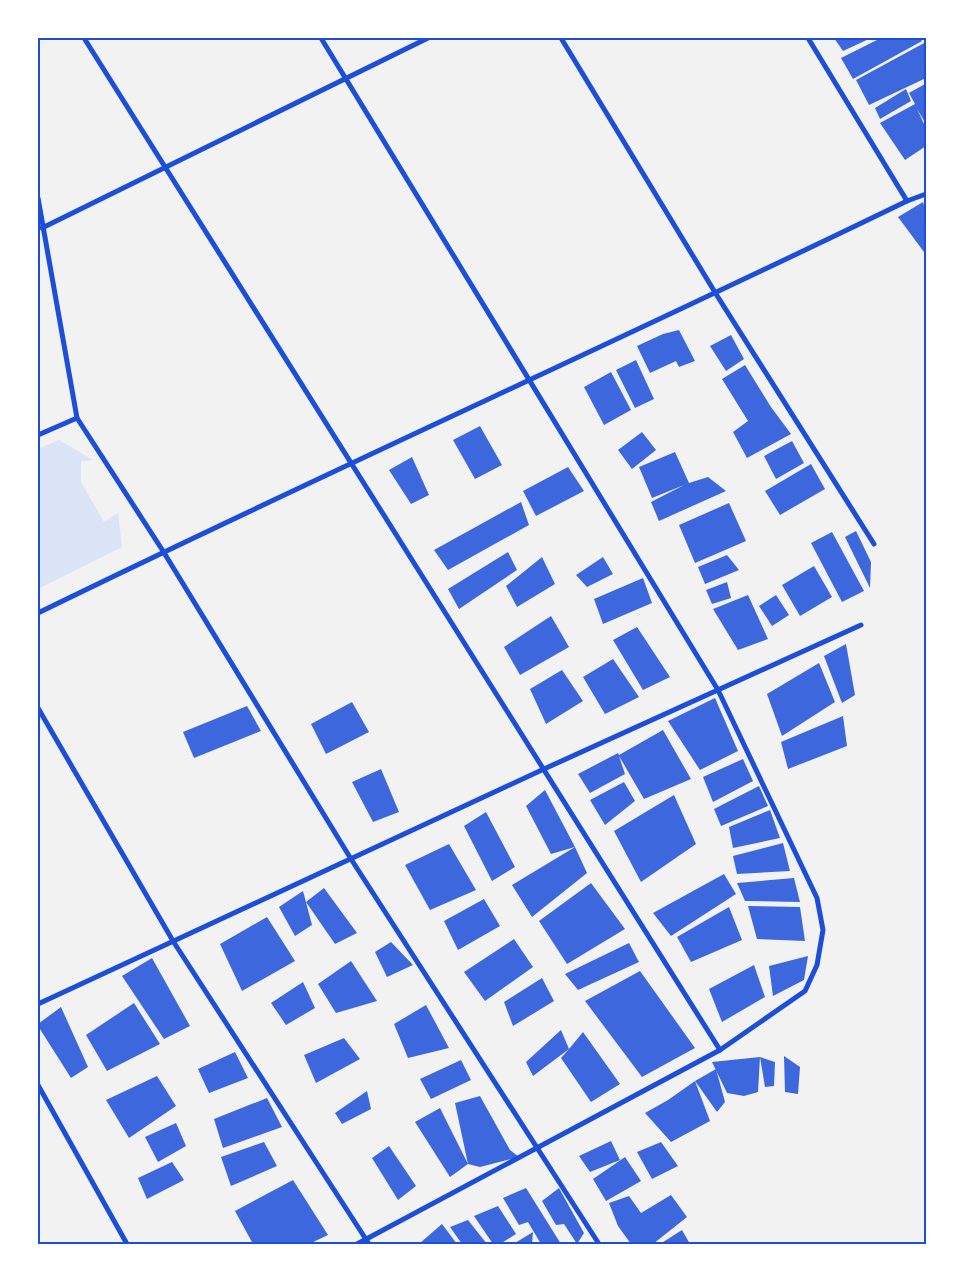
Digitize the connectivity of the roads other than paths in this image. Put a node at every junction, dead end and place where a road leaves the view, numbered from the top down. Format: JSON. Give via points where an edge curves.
{"nodes":[{"id":1,"x":84,"y":38,"type":"edge"},
{"id":2,"x":321,"y":38,"type":"edge"},
{"id":3,"x":428,"y":38,"type":"edge"},
{"id":4,"x":562,"y":38,"type":"edge"},
{"id":5,"x":808,"y":38,"type":"edge"},
{"id":6,"x":346,"y":78,"type":"junction"},
{"id":7,"x":165,"y":167,"type":"junction"},
{"id":8,"x":926,"y":194,"type":"edge"},
{"id":9,"x":38,"y":198,"type":"edge"},
{"id":10,"x":907,"y":201,"type":"junction"},
{"id":11,"x":42,"y":228,"type":"junction"},
{"id":12,"x":716,"y":294,"type":"junction"},
{"id":13,"x":529,"y":381,"type":"junction"},
{"id":14,"x":77,"y":418,"type":"junction"},
{"id":15,"x":38,"y":435,"type":"edge"},
{"id":16,"x":352,"y":464,"type":"junction"},
{"id":17,"x":874,"y":544,"type":"dead end"},
{"id":18,"x":163,"y":551,"type":"junction"},
{"id":19,"x":38,"y":613,"type":"edge"},
{"id":20,"x":861,"y":626,"type":"dead end"},
{"id":21,"x":718,"y":690,"type":"junction"},
{"id":22,"x":38,"y":708,"type":"edge"},
{"id":23,"x":544,"y":769,"type":"junction"},
{"id":24,"x":351,"y":859,"type":"junction"},
{"id":25,"x":173,"y":941,"type":"junction"},
{"id":26,"x":38,"y":1004,"type":"edge"},
{"id":27,"x":720,"y":1050,"type":"junction"},
{"id":28,"x":38,"y":1085,"type":"edge"},
{"id":29,"x":537,"y":1148,"type":"junction"},
{"id":30,"x":367,"y":1242,"type":"edge"},
{"id":31,"x":127,"y":1244,"type":"edge"},
{"id":32,"x":357,"y":1244,"type":"edge"},
{"id":33,"x":599,"y":1244,"type":"edge"}],
"edges":[{"from":1,"to":7,"type":"street"},
{"from":2,"to":6,"type":"street"},
{"from":3,"to":6,"type":"street"},
{"from":4,"to":12,"type":"street"},
{"from":5,"to":10,"type":"street"},
{"from":6,"to":7,"type":"street"},
{"from":6,"to":13,"type":"street"},
{"from":7,"to":11,"type":"street"},
{"from":7,"to":16,"type":"street"},
{"from":8,"to":10,"type":"street"},
{"from":9,"to":11,"type":"street"},
{"from":10,"to":12,"type":"street"},
{"from":11,"to":14,"type":"street"},
{"from":12,"to":13,"type":"street"},
{"from":12,"to":17,"type":"street"},
{"from":13,"to":16,"type":"street"},
{"from":13,"to":21,"type":"street"},
{"from":14,"to":15,"type":"street"},
{"from":14,"to":18,"type":"street"},
{"from":16,"to":18,"type":"street"},
{"from":16,"to":23,"type":"street"},
{"from":18,"to":19,"type":"street"},
{"from":18,"to":24,"type":"street"},
{"from":20,"to":21,"type":"street"},
{"from":21,"to":23,"type":"street"},
{"from":21,"to":27,"type":"street","via":[[817,898],[822,930],[817,965],[805,991]]},
{"from":22,"to":25,"type":"street"},
{"from":23,"to":24,"type":"street"},
{"from":23,"to":27,"type":"street"},
{"from":24,"to":25,"type":"street"},
{"from":24,"to":29,"type":"street"},
{"from":25,"to":26,"type":"street"},
{"from":25,"to":30,"type":"street"},
{"from":27,"to":29,"type":"street"},
{"from":28,"to":31,"type":"street"},
{"from":29,"to":30,"type":"street"},
{"from":29,"to":33,"type":"street"},
{"from":30,"to":32,"type":"street"}]}
